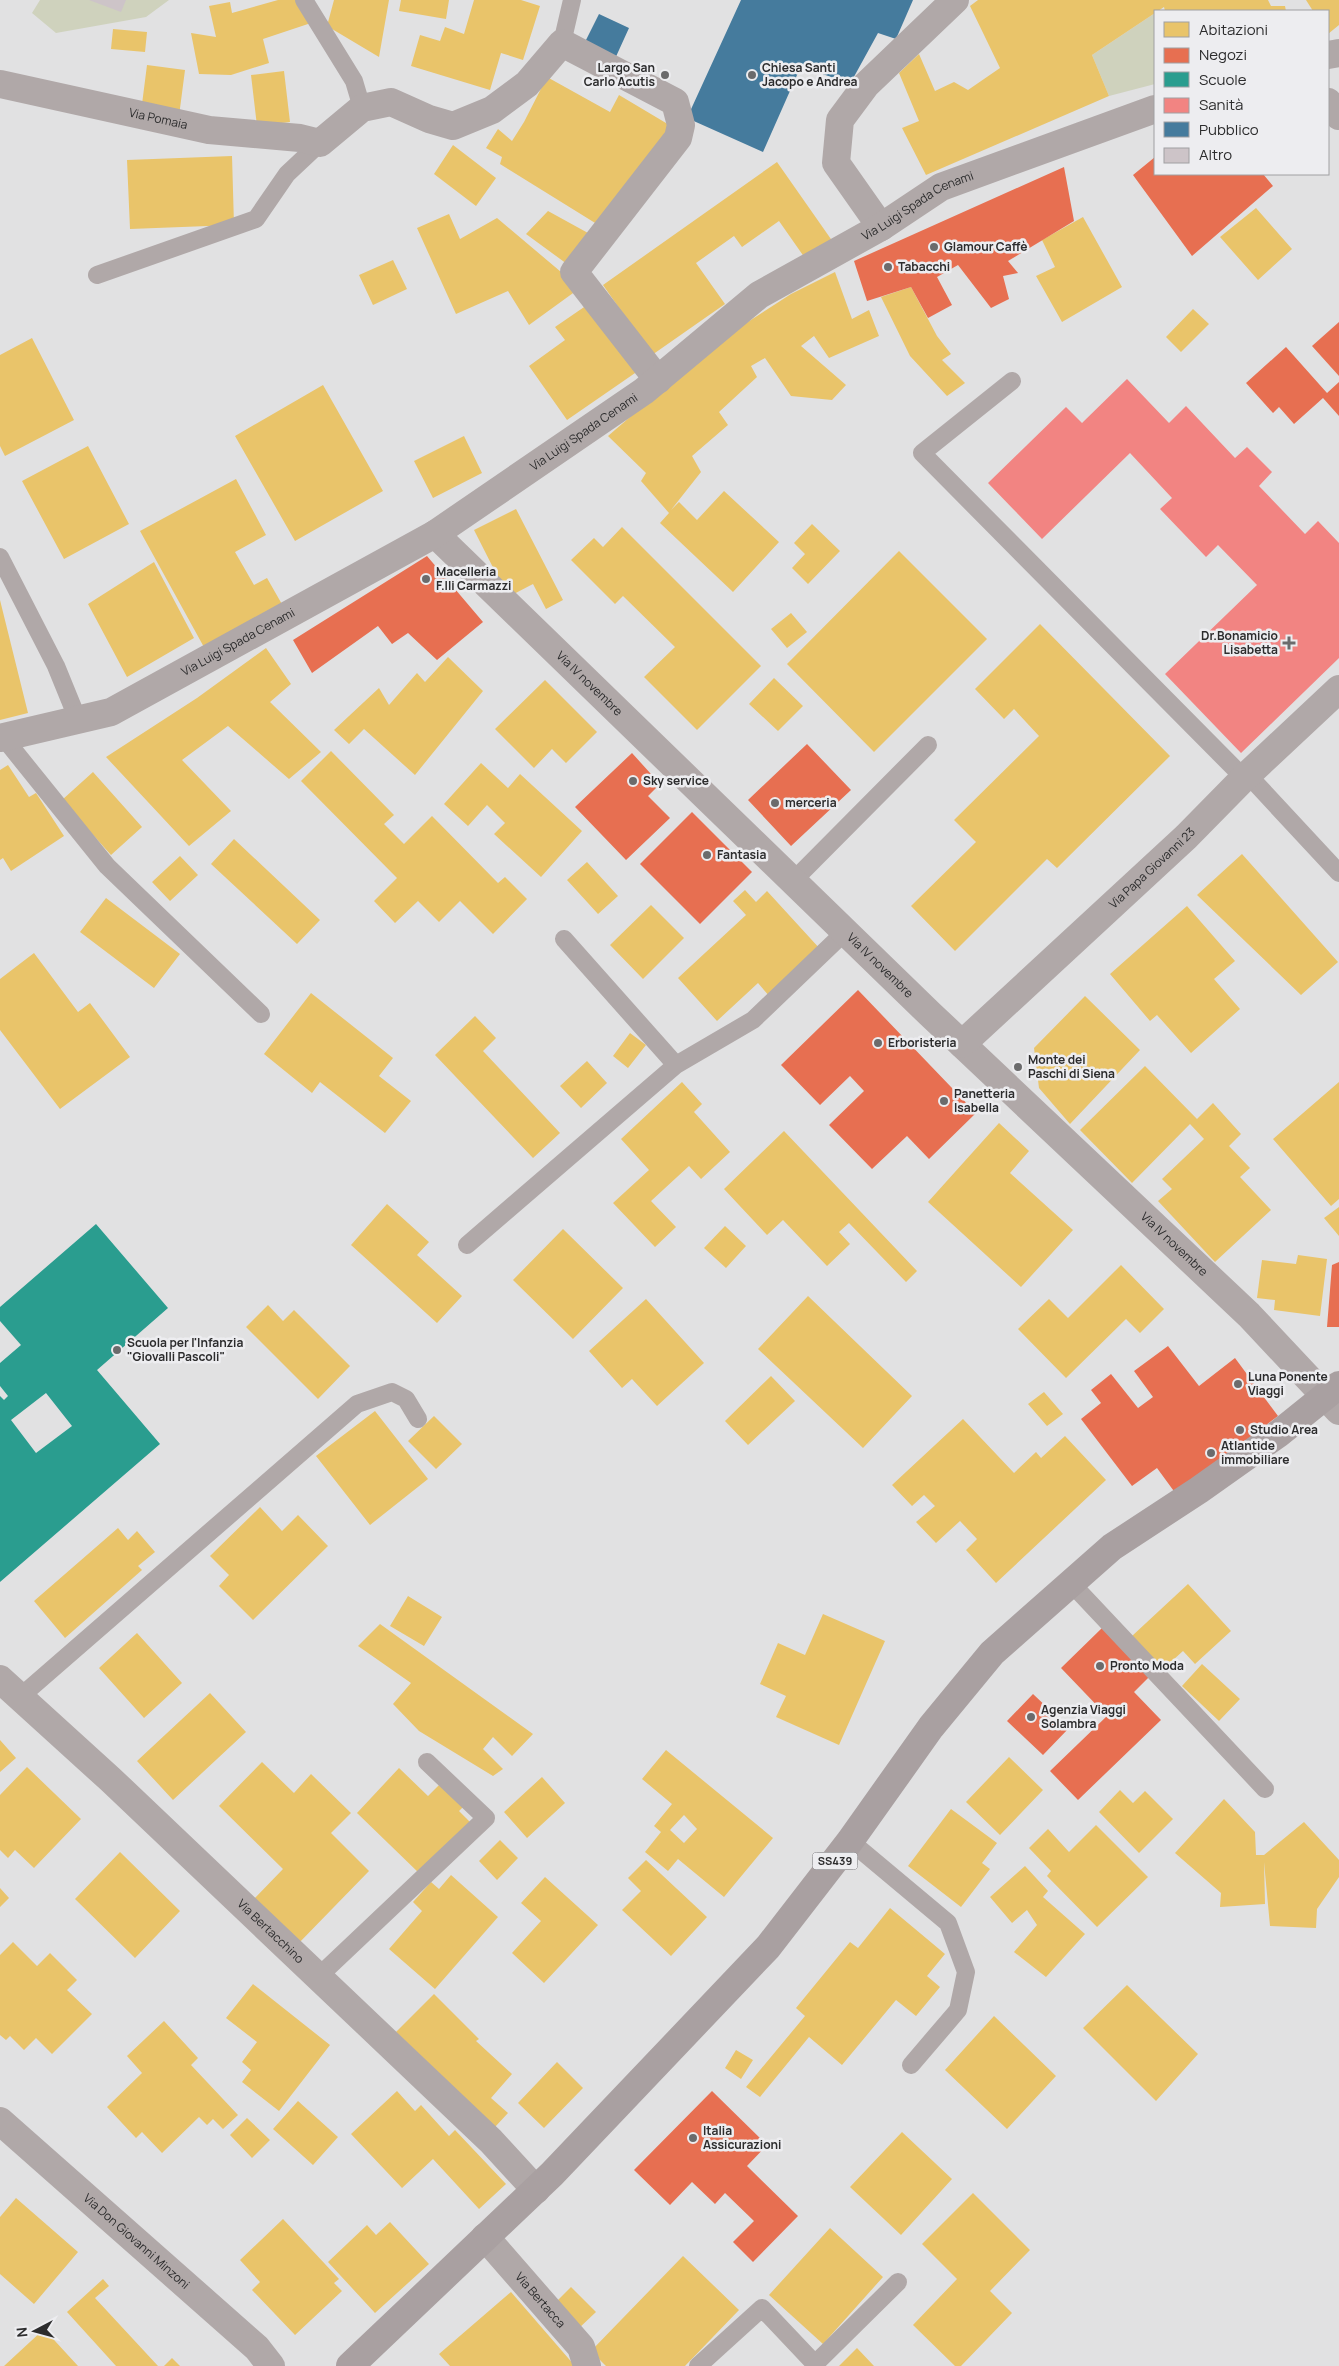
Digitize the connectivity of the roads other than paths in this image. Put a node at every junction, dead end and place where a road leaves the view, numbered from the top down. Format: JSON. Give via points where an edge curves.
{"nodes":[{"id":1,"x":304,"y":0,"type":"edge"},
{"id":2,"x":572,"y":0,"type":"edge"},
{"id":3,"x":955,"y":0,"type":"edge"},
{"id":4,"x":562,"y":43,"type":"junction"},
{"id":5,"x":0,"y":84,"type":"edge"},
{"id":6,"x":1329,"y":103,"type":"edge"},
{"id":7,"x":362,"y":108,"type":"junction"},
{"id":8,"x":1154,"y":109,"type":"edge"},
{"id":9,"x":1339,"y":116,"type":"edge"},
{"id":10,"x":320,"y":143,"type":"junction"},
{"id":11,"x":881,"y":227,"type":"junction"},
{"id":12,"x":97,"y":275,"type":"dead end"},
{"id":13,"x":658,"y":380,"type":"junction"},
{"id":14,"x":1012,"y":381,"type":"dead end"},
{"id":15,"x":435,"y":534,"type":"junction"},
{"id":16,"x":0,"y":556,"type":"edge"},
{"id":17,"x":1339,"y":688,"type":"edge"},
{"id":18,"x":78,"y":720,"type":"junction"},
{"id":19,"x":2,"y":738,"type":"edge"},
{"id":20,"x":928,"y":745,"type":"dead end"},
{"id":21,"x":1246,"y":776,"type":"junction"},
{"id":22,"x":1339,"y":873,"type":"edge"},
{"id":23,"x":793,"y":880,"type":"junction"},
{"id":24,"x":846,"y":931,"type":"junction"},
{"id":25,"x":564,"y":939,"type":"dead end"},
{"id":26,"x":261,"y":1014,"type":"dead end"},
{"id":27,"x":962,"y":1044,"type":"junction"},
{"id":28,"x":676,"y":1065,"type":"junction"},
{"id":29,"x":467,"y":1245,"type":"dead end"},
{"id":30,"x":1334,"y":1397,"type":"edge"},
{"id":31,"x":418,"y":1419,"type":"dead end"},
{"id":32,"x":1070,"y":1582,"type":"junction"},
{"id":33,"x":0,"y":1679,"type":"edge"},
{"id":34,"x":20,"y":1697,"type":"junction"},
{"id":35,"x":427,"y":1762,"type":"dead end"},
{"id":36,"x":1265,"y":1789,"type":"dead end"},
{"id":37,"x":850,"y":1841,"type":"junction"},
{"id":38,"x":318,"y":1977,"type":"junction"},
{"id":39,"x":911,"y":2065,"type":"dead end"},
{"id":40,"x":0,"y":2122,"type":"edge"},
{"id":41,"x":536,"y":2190,"type":"junction"},
{"id":42,"x":485,"y":2237,"type":"junction"},
{"id":43,"x":898,"y":2282,"type":"dead end"},
{"id":44,"x":816,"y":2365,"type":"edge"},
{"id":45,"x":271,"y":2366,"type":"edge"},
{"id":46,"x":350,"y":2366,"type":"edge"},
{"id":47,"x":587,"y":2366,"type":"edge"},
{"id":48,"x":698,"y":2366,"type":"edge"}],
"edges":[{"from":1,"to":7,"type":"lane","via":[[354,81]]},
{"from":2,"to":4,"type":"lane"},
{"from":3,"to":11,"type":"street","via":[[866,85],[840,120],[836,163]]},
{"from":4,"to":7,"type":"street","via":[[527,84],[492,110],[453,126],[391,102]]},
{"from":4,"to":13,"type":"street","via":[[675,102],[681,125],[678,138],[574,272]]},
{"from":5,"to":10,"type":"street","name":"Via Pomaia","via":[[209,130],[300,138]]},
{"from":6,"to":9,"type":"street"},
{"from":7,"to":10,"type":"street"},
{"from":8,"to":11,"type":"street","name":"Via Luigi Spada Cenami","via":[[940,187]]},
{"from":10,"to":12,"type":"lane","via":[[287,174],[256,219]]},
{"from":11,"to":13,"type":"street","name":"Via Luigi Spada Cenami","via":[[759,295]]},
{"from":13,"to":15,"type":"street","name":"Via Luigi Spada Cenami"},
{"from":14,"to":21,"type":"lane","via":[[922,453]]},
{"from":15,"to":18,"type":"street","name":"Via Luigi Spada Cenami","via":[[111,712]]},
{"from":15,"to":23,"type":"street","name":"Via IV novembre"},
{"from":16,"to":18,"type":"lane","via":[[56,666]]},
{"from":17,"to":21,"type":"street","name":"Via Papa Giovanni 23"},
{"from":18,"to":19,"type":"street","name":"Via Luigi Spada Cenami"},
{"from":19,"to":26,"type":"lane","via":[[107,866]]},
{"from":20,"to":23,"type":"lane"},
{"from":21,"to":22,"type":"lane"},
{"from":21,"to":27,"type":"street","name":"Via Papa Giovanni 23","via":[[1186,837]]},
{"from":23,"to":24,"type":"street","name":"Via IV novembre"},
{"from":24,"to":27,"type":"street","name":"Via IV novembre"},
{"from":24,"to":28,"type":"lane","via":[[753,1020]]},
{"from":25,"to":28,"type":"lane"},
{"from":27,"to":30,"type":"street","name":"Via IV novembre"},
{"from":28,"to":29,"type":"lane"},
{"from":30,"to":32,"type":"main road","number":"SS439","via":[[1112,1547]]},
{"from":31,"to":34,"type":"lane","via":[[406,1399],[392,1392],[357,1404]]},
{"from":32,"to":36,"type":"lane"},
{"from":32,"to":37,"type":"main road","number":"SS439","via":[[992,1653],[931,1727]]},
{"from":33,"to":34,"type":"street","name":"Via Bertacchino"},
{"from":34,"to":38,"type":"street","name":"Via Bertacchino","via":[[110,1778]]},
{"from":35,"to":38,"type":"lane","via":[[486,1818]]},
{"from":37,"to":39,"type":"lane","via":[[948,1923],[966,1972],[958,2010]]},
{"from":37,"to":41,"type":"main road","number":"SS439","via":[[768,1947]]},
{"from":38,"to":41,"type":"street","name":"Via Bertacchino","via":[[491,2141]]},
{"from":40,"to":45,"type":"street","name":"Via Don Giovanni Minzoni","via":[[257,2348]]},
{"from":41,"to":42,"type":"main road","number":"SS439"},
{"from":42,"to":46,"type":"main road","number":"SS439"},
{"from":42,"to":47,"type":"street","name":"Via Bertacca","via":[[581,2347]]},
{"from":43,"to":44,"type":"lane"},
{"from":44,"to":48,"type":"lane","via":[[762,2308]]}]}
